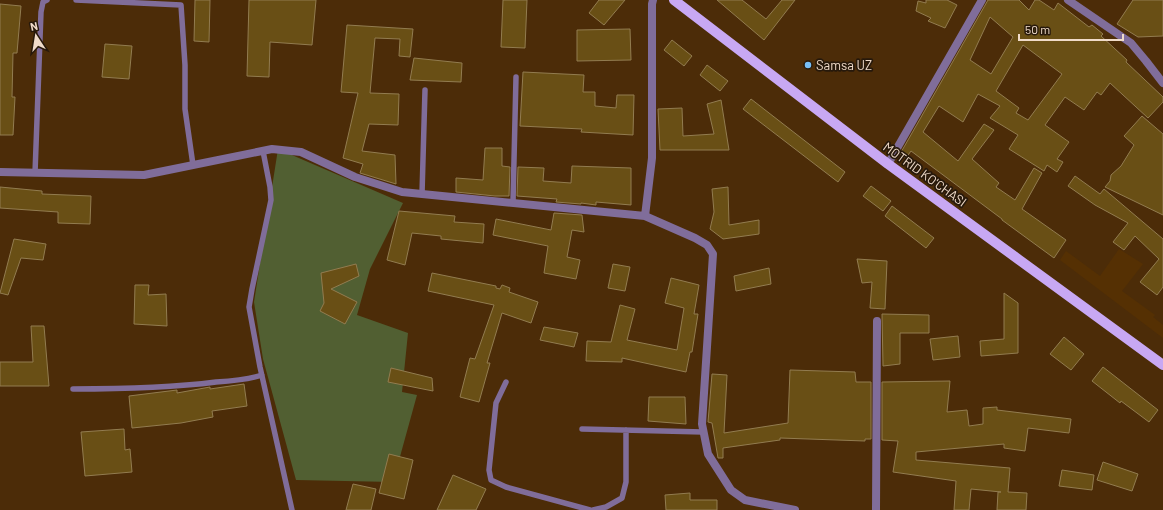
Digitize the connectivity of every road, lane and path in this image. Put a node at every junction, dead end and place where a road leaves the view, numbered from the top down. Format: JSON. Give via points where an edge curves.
{"nodes":[{"id":1,"x":46,"y":0,"type":"edge"},
{"id":2,"x":76,"y":0,"type":"edge"},
{"id":3,"x":653,"y":0,"type":"edge"},
{"id":4,"x":674,"y":0,"type":"edge"},
{"id":5,"x":982,"y":0,"type":"edge"},
{"id":6,"x":1068,"y":0,"type":"edge"},
{"id":7,"x":181,"y":3,"type":"edge"},
{"id":8,"x":516,"y":77,"type":"dead end"},
{"id":9,"x":1163,"y":83,"type":"edge"},
{"id":10,"x":425,"y":90,"type":"dead end"},
{"id":11,"x":263,"y":151,"type":"junction"},
{"id":12,"x":888,"y":164,"type":"junction"},
{"id":13,"x":193,"y":165,"type":"junction"},
{"id":14,"x":0,"y":172,"type":"edge"},
{"id":15,"x":35,"y":173,"type":"junction"},
{"id":16,"x":422,"y":194,"type":"junction"},
{"id":17,"x":513,"y":202,"type":"junction"},
{"id":18,"x":644,"y":216,"type":"junction"},
{"id":19,"x":877,"y":321,"type":"dead end"},
{"id":20,"x":1163,"y":365,"type":"edge"},
{"id":21,"x":262,"y":375,"type":"junction"},
{"id":22,"x":506,"y":382,"type":"dead end"},
{"id":23,"x":73,"y":389,"type":"dead end"},
{"id":24,"x":582,"y":429,"type":"dead end"},
{"id":25,"x":626,"y":430,"type":"junction"},
{"id":26,"x":703,"y":432,"type":"junction"},
{"id":27,"x":292,"y":508,"type":"edge"},
{"id":28,"x":297,"y":510,"type":"edge"},
{"id":29,"x":591,"y":510,"type":"edge"},
{"id":30,"x":796,"y":510,"type":"edge"},
{"id":31,"x":876,"y":510,"type":"edge"}],
"edges":[{"from":1,"to":15,"type":"lane","via":[[41,12]]},
{"from":2,"to":7,"type":"lane"},
{"from":3,"to":18,"type":"street","via":[[652,158]]},
{"from":4,"to":12,"type":"main road","name":"MOTRID KO'CHASI"},
{"from":5,"to":12,"type":"street"},
{"from":6,"to":9,"type":"street","via":[[1131,43]]},
{"from":7,"to":13,"type":"lane","via":[[186,109]]},
{"from":8,"to":17,"type":"lane"},
{"from":10,"to":16,"type":"lane"},
{"from":11,"to":13,"type":"street"},
{"from":11,"to":16,"type":"street","via":[[272,149],[301,152],[355,177],[402,192]]},
{"from":11,"to":21,"type":"lane","via":[[271,200],[249,307]]},
{"from":12,"to":20,"type":"main road","name":"MOTRID KO'CHASI"},
{"from":13,"to":15,"type":"street","via":[[144,175]]},
{"from":14,"to":15,"type":"street"},
{"from":16,"to":17,"type":"street"},
{"from":17,"to":18,"type":"street"},
{"from":18,"to":26,"type":"street","via":[[695,238],[707,245],[713,254]]},
{"from":19,"to":31,"type":"street"},
{"from":21,"to":23,"type":"lane","via":[[250,379],[192,386]]},
{"from":21,"to":27,"type":"lane"},
{"from":22,"to":29,"type":"lane","via":[[496,403],[489,470],[491,480],[506,487]]},
{"from":24,"to":25,"type":"lane"},
{"from":25,"to":26,"type":"lane"},
{"from":25,"to":29,"type":"lane","via":[[626,482],[622,498],[606,507]]},
{"from":26,"to":30,"type":"street","via":[[708,454],[731,490],[745,500]]},
{"from":27,"to":28,"type":"lane"}]}
